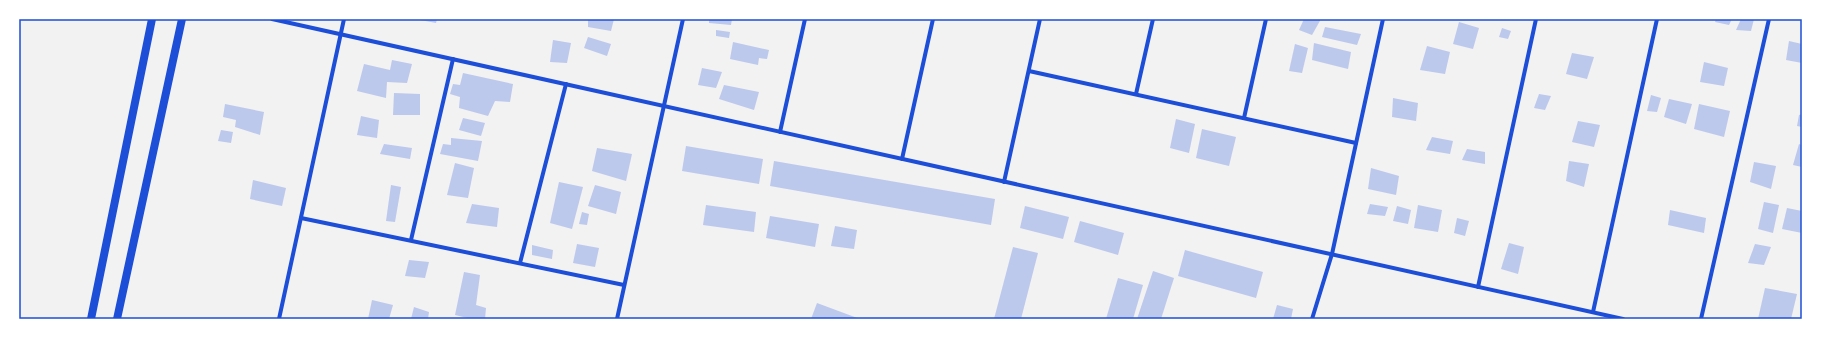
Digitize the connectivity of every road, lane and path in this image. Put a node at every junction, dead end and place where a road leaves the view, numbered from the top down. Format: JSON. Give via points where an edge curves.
{"nodes":[{"id":1,"x":152,"y":19,"type":"edge"},
{"id":2,"x":182,"y":19,"type":"edge"},
{"id":3,"x":272,"y":19,"type":"edge"},
{"id":4,"x":344,"y":19,"type":"edge"},
{"id":5,"x":683,"y":19,"type":"edge"},
{"id":6,"x":805,"y":19,"type":"edge"},
{"id":7,"x":933,"y":19,"type":"edge"},
{"id":8,"x":1040,"y":19,"type":"edge"},
{"id":9,"x":1153,"y":19,"type":"edge"},
{"id":10,"x":1266,"y":19,"type":"edge"},
{"id":11,"x":1383,"y":19,"type":"edge"},
{"id":12,"x":1536,"y":19,"type":"edge"},
{"id":13,"x":1657,"y":19,"type":"edge"},
{"id":14,"x":1769,"y":19,"type":"edge"},
{"id":15,"x":341,"y":34,"type":"junction"},
{"id":16,"x":453,"y":59,"type":"junction"},
{"id":17,"x":1028,"y":71,"type":"junction"},
{"id":18,"x":566,"y":84,"type":"junction"},
{"id":19,"x":1136,"y":94,"type":"junction"},
{"id":20,"x":664,"y":106,"type":"junction"},
{"id":21,"x":1244,"y":118,"type":"junction"},
{"id":22,"x":780,"y":132,"type":"junction"},
{"id":23,"x":1356,"y":143,"type":"junction"},
{"id":24,"x":902,"y":159,"type":"junction"},
{"id":25,"x":1004,"y":182,"type":"junction"},
{"id":26,"x":301,"y":218,"type":"junction"},
{"id":27,"x":410,"y":240,"type":"junction"},
{"id":28,"x":1332,"y":254,"type":"junction"},
{"id":29,"x":520,"y":263,"type":"junction"},
{"id":30,"x":624,"y":285,"type":"junction"},
{"id":31,"x":1478,"y":287,"type":"junction"},
{"id":32,"x":1593,"y":312,"type":"junction"},
{"id":33,"x":91,"y":319,"type":"edge"},
{"id":34,"x":117,"y":319,"type":"edge"},
{"id":35,"x":279,"y":319,"type":"edge"},
{"id":36,"x":617,"y":319,"type":"edge"},
{"id":37,"x":1312,"y":319,"type":"edge"},
{"id":38,"x":1623,"y":319,"type":"edge"},
{"id":39,"x":1701,"y":319,"type":"edge"}],
"edges":[{"from":1,"to":33,"type":"main road"},
{"from":2,"to":34,"type":"main road"},
{"from":3,"to":15,"type":"street"},
{"from":4,"to":15,"type":"street"},
{"from":5,"to":20,"type":"street"},
{"from":6,"to":22,"type":"street"},
{"from":7,"to":24,"type":"street"},
{"from":8,"to":17,"type":"street"},
{"from":9,"to":19,"type":"street"},
{"from":10,"to":21,"type":"street"},
{"from":11,"to":23,"type":"street"},
{"from":12,"to":31,"type":"street"},
{"from":13,"to":32,"type":"street"},
{"from":14,"to":39,"type":"street"},
{"from":15,"to":16,"type":"street"},
{"from":15,"to":26,"type":"street"},
{"from":16,"to":18,"type":"street"},
{"from":16,"to":27,"type":"street"},
{"from":17,"to":19,"type":"street"},
{"from":17,"to":25,"type":"street"},
{"from":18,"to":20,"type":"street"},
{"from":18,"to":29,"type":"street"},
{"from":19,"to":21,"type":"street"},
{"from":20,"to":22,"type":"street"},
{"from":20,"to":30,"type":"street"},
{"from":21,"to":23,"type":"street"},
{"from":22,"to":24,"type":"street"},
{"from":23,"to":28,"type":"street"},
{"from":24,"to":25,"type":"street"},
{"from":25,"to":28,"type":"street"},
{"from":26,"to":27,"type":"street"},
{"from":26,"to":35,"type":"street"},
{"from":27,"to":29,"type":"street"},
{"from":28,"to":31,"type":"street"},
{"from":28,"to":37,"type":"street"},
{"from":29,"to":30,"type":"street"},
{"from":30,"to":36,"type":"street"},
{"from":31,"to":32,"type":"street"},
{"from":32,"to":38,"type":"street"}]}
